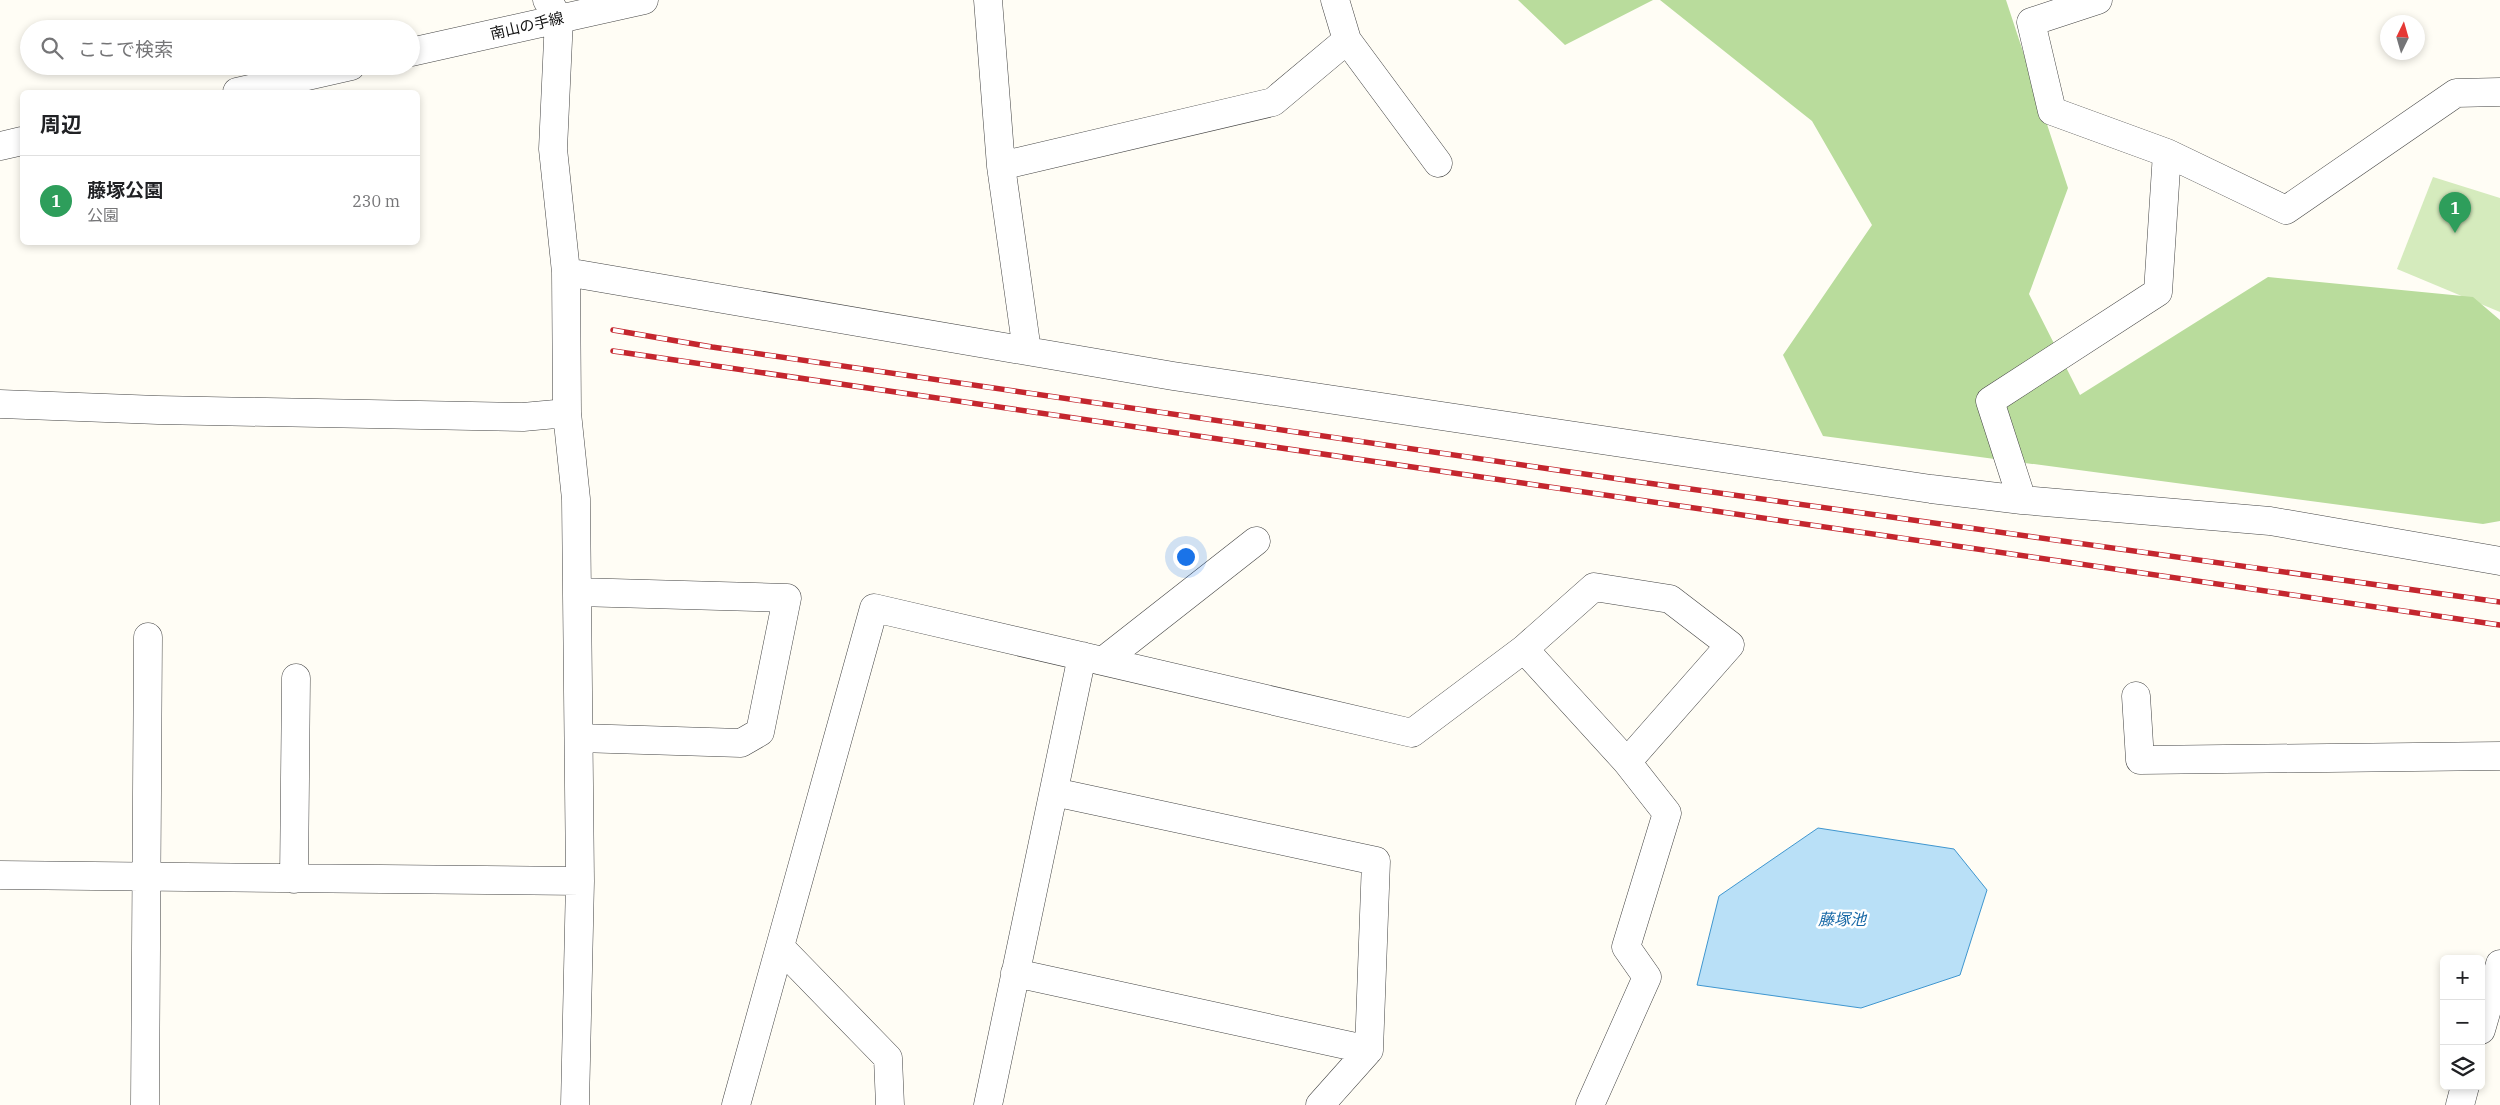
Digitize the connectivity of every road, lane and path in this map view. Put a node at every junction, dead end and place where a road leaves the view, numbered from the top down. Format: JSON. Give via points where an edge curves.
{"nodes":[{"id":1,"x":644,"y":0,"type":"edge"},
{"id":2,"x":988,"y":0,"type":"edge"},
{"id":3,"x":1335,"y":0,"type":"edge"},
{"id":4,"x":2098,"y":0,"type":"edge"},
{"id":5,"x":553,"y":9,"type":"edge"},
{"id":6,"x":1346,"y":40,"type":"junction"},
{"id":7,"x":420,"y":49,"type":"edge"},
{"id":8,"x":312,"y":75,"type":"edge"},
{"id":9,"x":246,"y":90,"type":"edge"},
{"id":10,"x":2500,"y":92,"type":"edge"},
{"id":11,"x":20,"y":142,"type":"edge"},
{"id":12,"x":0,"y":146,"type":"edge"},
{"id":13,"x":2167,"y":153,"type":"junction"},
{"id":14,"x":1438,"y":163,"type":"dead end"},
{"id":15,"x":1001,"y":166,"type":"junction"},
{"id":16,"x":566,"y":272,"type":"junction"},
{"id":17,"x":1027,"y":351,"type":"junction"},
{"id":18,"x":0,"y":404,"type":"edge"},
{"id":19,"x":567,"y":414,"type":"junction"},
{"id":20,"x":2022,"y":500,"type":"junction"},
{"id":21,"x":1256,"y":541,"type":"dead end"},
{"id":22,"x":2500,"y":561,"type":"edge"},
{"id":23,"x":578,"y":592,"type":"junction"},
{"id":24,"x":148,"y":637,"type":"dead end"},
{"id":25,"x":1524,"y":649,"type":"junction"},
{"id":26,"x":1093,"y":658,"type":"junction"},
{"id":27,"x":296,"y":678,"type":"dead end"},
{"id":28,"x":2136,"y":696,"type":"dead end"},
{"id":29,"x":579,"y":738,"type":"junction"},
{"id":30,"x":2500,"y":756,"type":"edge"},
{"id":31,"x":1627,"y":762,"type":"junction"},
{"id":32,"x":1054,"y":792,"type":"junction"},
{"id":33,"x":0,"y":875,"type":"edge"},
{"id":34,"x":146,"y":878,"type":"junction"},
{"id":35,"x":294,"y":879,"type":"junction"},
{"id":36,"x":580,"y":881,"type":"junction"},
{"id":37,"x":781,"y":948,"type":"junction"},
{"id":38,"x":2500,"y":964,"type":"edge"},
{"id":39,"x":1015,"y":973,"type":"junction"},
{"id":40,"x":2485,"y":1016,"type":"edge"},
{"id":41,"x":1369,"y":1050,"type":"junction"},
{"id":42,"x":2465,"y":1090,"type":"edge"},
{"id":43,"x":145,"y":1105,"type":"edge"},
{"id":44,"x":575,"y":1105,"type":"edge"},
{"id":45,"x":736,"y":1105,"type":"edge"},
{"id":46,"x":890,"y":1105,"type":"edge"},
{"id":47,"x":988,"y":1105,"type":"edge"},
{"id":48,"x":1320,"y":1105,"type":"edge"},
{"id":49,"x":1590,"y":1105,"type":"edge"},
{"id":50,"x":2460,"y":1105,"type":"edge"}],
"edges":[{"from":1,"to":5,"type":"street","name":"南山の手線"},
{"from":2,"to":15,"type":"street"},
{"from":3,"to":6,"type":"street"},
{"from":4,"to":13,"type":"street","via":[[2031,22],[2052,111]]},
{"from":5,"to":7,"type":"street","name":"南山の手線"},
{"from":5,"to":16,"type":"street","via":[[554,149]]},
{"from":6,"to":14,"type":"street"},
{"from":6,"to":15,"type":"street","via":[[1273,102]]},
{"from":8,"to":9,"type":"street"},
{"from":10,"to":13,"type":"street","via":[[2456,93],[2286,210]]},
{"from":11,"to":12,"type":"street"},
{"from":13,"to":20,"type":"street","via":[[2158,292],[1990,401]]},
{"from":15,"to":17,"type":"street"},
{"from":16,"to":17,"type":"street"},
{"from":16,"to":19,"type":"street"},
{"from":17,"to":20,"type":"street","via":[[1183,378]]},
{"from":18,"to":19,"type":"street","via":[[523,417]]},
{"from":19,"to":23,"type":"street","via":[[576,500]]},
{"from":20,"to":22,"type":"street","via":[[2270,520]]},
{"from":21,"to":26,"type":"street"},
{"from":23,"to":29,"type":"street"},
{"from":23,"to":29,"type":"street","via":[[787,598],[760,732],[741,743]]},
{"from":24,"to":34,"type":"street"},
{"from":25,"to":26,"type":"street","via":[[1412,733]]},
{"from":25,"to":31,"type":"street"},
{"from":25,"to":31,"type":"street","via":[[1594,587],[1670,599],[1730,646]]},
{"from":26,"to":32,"type":"street"},
{"from":26,"to":37,"type":"street","via":[[874,608]]},
{"from":27,"to":35,"type":"street"},
{"from":28,"to":30,"type":"street","via":[[2140,760]]},
{"from":29,"to":36,"type":"street"},
{"from":31,"to":49,"type":"street","via":[[1667,813],[1626,947],[1647,977]]},
{"from":32,"to":39,"type":"street"},
{"from":32,"to":41,"type":"street","via":[[1376,861]]},
{"from":33,"to":34,"type":"street"},
{"from":34,"to":35,"type":"street"},
{"from":34,"to":43,"type":"street"},
{"from":35,"to":36,"type":"street"},
{"from":36,"to":44,"type":"street"},
{"from":37,"to":45,"type":"street"},
{"from":37,"to":46,"type":"street","via":[[888,1058]]},
{"from":38,"to":40,"type":"street"},
{"from":39,"to":41,"type":"street"},
{"from":39,"to":47,"type":"street"},
{"from":41,"to":48,"type":"street"},
{"from":42,"to":50,"type":"street"}]}
